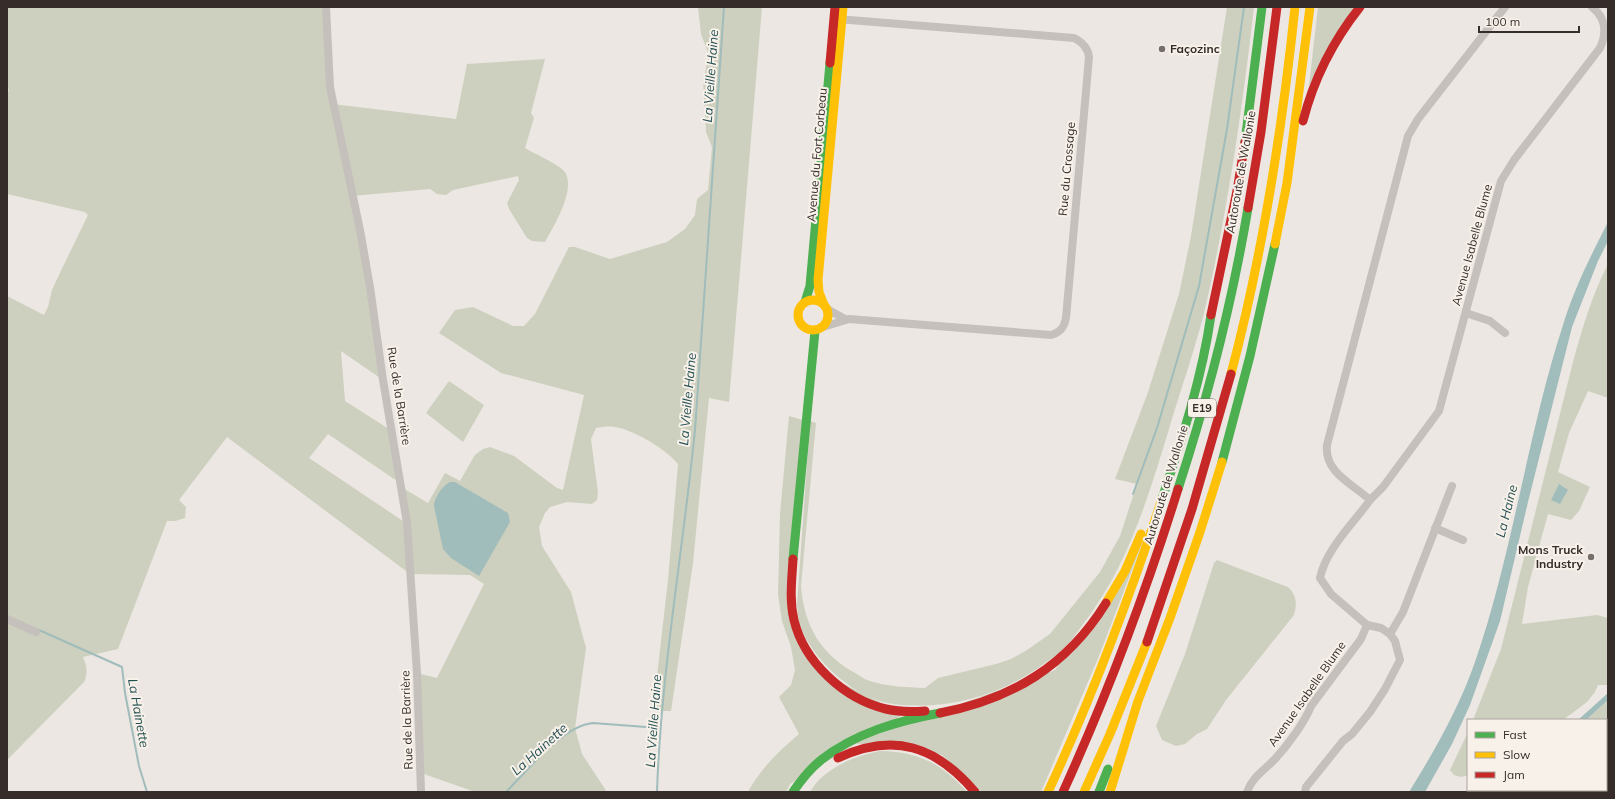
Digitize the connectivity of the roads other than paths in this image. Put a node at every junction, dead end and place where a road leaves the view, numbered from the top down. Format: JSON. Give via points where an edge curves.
{"nodes":[{"id":1,"x":326,"y":7,"type":"edge"},
{"id":2,"x":835,"y":7,"type":"edge"},
{"id":3,"x":843,"y":7,"type":"edge"},
{"id":4,"x":1262,"y":7,"type":"edge"},
{"id":5,"x":1277,"y":7,"type":"edge"},
{"id":6,"x":1296,"y":7,"type":"edge"},
{"id":7,"x":1310,"y":7,"type":"edge"},
{"id":8,"x":1360,"y":7,"type":"edge"},
{"id":9,"x":1505,"y":7,"type":"edge"},
{"id":10,"x":1592,"y":7,"type":"edge"},
{"id":11,"x":838,"y":19,"type":"junction"},
{"id":12,"x":1287,"y":183,"type":"junction"},
{"id":13,"x":805,"y":302,"type":"junction"},
{"id":14,"x":825,"y":307,"type":"junction"},
{"id":15,"x":1212,"y":313,"type":"junction"},
{"id":16,"x":1466,"y":313,"type":"junction"},
{"id":17,"x":845,"y":319,"type":"junction"},
{"id":18,"x":819,"y":328,"type":"junction"},
{"id":19,"x":1505,"y":332,"type":"dead end"},
{"id":20,"x":1452,"y":486,"type":"dead end"},
{"id":21,"x":1370,"y":500,"type":"junction"},
{"id":22,"x":1435,"y":528,"type":"junction"},
{"id":23,"x":1463,"y":540,"type":"dead end"},
{"id":24,"x":7,"y":619,"type":"edge"},
{"id":25,"x":1367,"y":625,"type":"junction"},
{"id":26,"x":36,"y":632,"type":"dead end"},
{"id":27,"x":1390,"y":634,"type":"junction"},
{"id":28,"x":1138,"y":701,"type":"junction"},
{"id":29,"x":959,"y":709,"type":"junction"},
{"id":30,"x":421,"y":792,"type":"edge"},
{"id":31,"x":792,"y":792,"type":"edge"},
{"id":32,"x":802,"y":792,"type":"edge"},
{"id":33,"x":975,"y":792,"type":"edge"},
{"id":34,"x":1048,"y":792,"type":"edge"},
{"id":35,"x":1062,"y":792,"type":"edge"},
{"id":36,"x":1084,"y":792,"type":"edge"},
{"id":37,"x":1099,"y":792,"type":"edge"},
{"id":38,"x":1110,"y":792,"type":"edge"},
{"id":39,"x":1247,"y":792,"type":"edge"},
{"id":40,"x":1305,"y":792,"type":"edge"}],
"edges":[{"from":1,"to":30,"type":"street","name":"Rue de la Barrière","via":[[330,87],[367,272],[407,523],[417,673]]},
{"from":2,"to":11,"type":"main road","name":"Avenue du Fort Corbeau"},
{"from":3,"to":11,"type":"main road","name":"Avenue du Fort Corbeau"},
{"from":4,"to":15,"type":"main road","via":[[1240,172]]},
{"from":5,"to":35,"type":"main road","name":"Autoroute de Wallonie","number":"E19","via":[[1253,183],[1218,347],[1197,427],[1139,608],[1106,693]]},
{"from":6,"to":36,"type":"main road","number":"E19","via":[[1272,185],[1256,268],[1213,442],[1157,616]]},
{"from":7,"to":12,"type":"main road"},
{"from":8,"to":12,"type":"main road","via":[[1341,31],[1320,70]]},
{"from":9,"to":21,"type":"street","via":[[1418,119],[1408,136],[1327,445],[1328,459],[1334,470]]},
{"from":10,"to":16,"type":"street","name":"Avenue Isabelle Blume","via":[[1604,22],[1603,42],[1501,181]]},
{"from":11,"to":13,"type":"main road","name":"Avenue du Fort Corbeau","via":[[810,286]]},
{"from":11,"to":14,"type":"main road","name":"Avenue du Fort Corbeau","via":[[818,280],[819,292]]},
{"from":11,"to":17,"type":"street","name":"Rue du Crossage","via":[[1074,38],[1088,50],[1089,57],[1066,318],[1061,330],[1051,335]]},
{"from":12,"to":28,"type":"main road","via":[[1270,271],[1227,447],[1173,611]]},
{"from":13,"to":14,"type":"main road","via":[[815,300]]},
{"from":13,"to":18,"type":"main road","via":[[799,309],[798,318],[802,327],[811,331]]},
{"from":14,"to":17,"type":"street"},
{"from":14,"to":18,"type":"main road","via":[[828,319]]},
{"from":15,"to":29,"type":"main road","via":[[1158,488],[1132,555],[1096,619],[1050,668],[1000,697]]},
{"from":15,"to":34,"type":"main road","via":[[1197,381],[1156,520],[1093,688]]},
{"from":16,"to":19,"type":"street","via":[[1490,321]]},
{"from":16,"to":21,"type":"street","name":"Avenue Isabelle Blume","via":[[1437,415],[1383,487]]},
{"from":17,"to":18,"type":"street"},
{"from":18,"to":29,"type":"main road","via":[[807,405],[791,587],[792,616],[797,631],[805,648],[828,676],[844,690],[860,699],[877,706],[914,712],[945,707]]},
{"from":20,"to":22,"type":"street"},
{"from":21,"to":25,"type":"street","name":"Avenue Isabelle Blume","via":[[1330,554],[1320,578],[1331,594]]},
{"from":22,"to":23,"type":"street"},
{"from":22,"to":27,"type":"street","via":[[1403,612]]},
{"from":24,"to":26,"type":"street"},
{"from":25,"to":27,"type":"street","name":"Avenue Isabelle Blume","via":[[1381,628]]},
{"from":25,"to":39,"type":"street","name":"Avenue Isabelle Blume","via":[[1361,639],[1311,706],[1306,718],[1275,760],[1256,776]]},
{"from":27,"to":40,"type":"street","via":[[1401,656],[1386,690],[1352,734],[1343,740]]},
{"from":28,"to":37,"type":"main road"},
{"from":28,"to":38,"type":"main road"},
{"from":29,"to":31,"type":"main road","via":[[897,724],[859,737],[821,759]]},
{"from":32,"to":33,"type":"main road","via":[[815,775],[844,754],[858,749],[887,745],[912,747],[937,756],[958,772]]}]}
